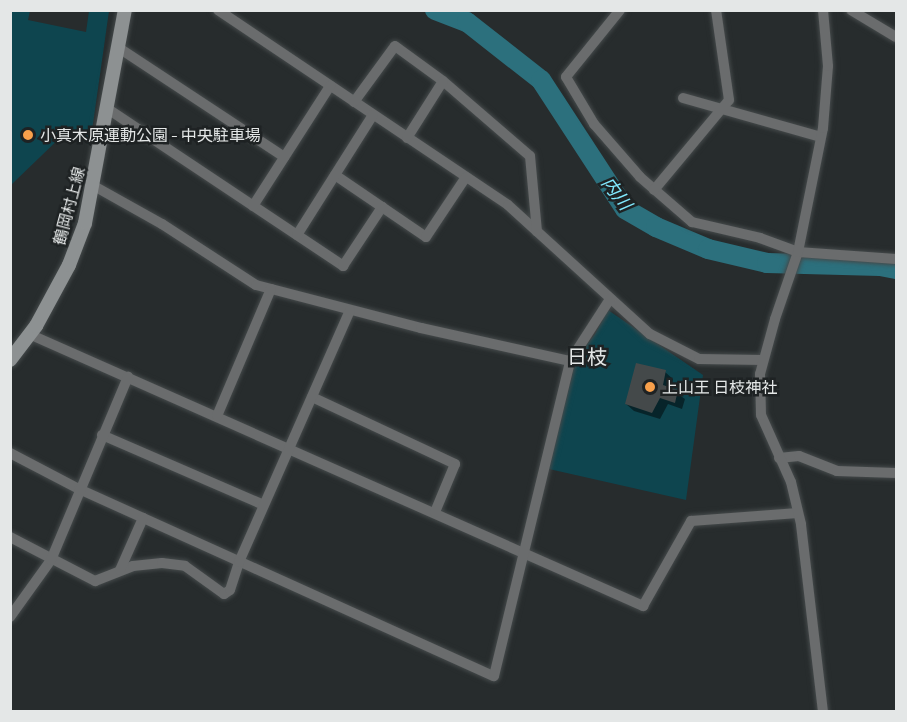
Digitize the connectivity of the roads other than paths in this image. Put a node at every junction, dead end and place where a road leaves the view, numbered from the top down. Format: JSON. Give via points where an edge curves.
{"nodes":[{"id":1,"x":125,"y":10,"type":"edge"},
{"id":2,"x":218,"y":10,"type":"edge"},
{"id":3,"x":620,"y":10,"type":"edge"},
{"id":4,"x":716,"y":10,"type":"edge"},
{"id":5,"x":823,"y":10,"type":"edge"},
{"id":6,"x":851,"y":10,"type":"edge"},
{"id":7,"x":897,"y":37,"type":"edge"},
{"id":8,"x":119,"y":48,"type":"junction"},
{"id":9,"x":442,"y":81,"type":"junction"},
{"id":10,"x":330,"y":86,"type":"junction"},
{"id":11,"x":683,"y":98,"type":"dead end"},
{"id":12,"x":354,"y":102,"type":"junction"},
{"id":13,"x":108,"y":109,"type":"junction"},
{"id":14,"x":723,"y":110,"type":"junction"},
{"id":15,"x":373,"y":115,"type":"junction"},
{"id":16,"x":821,"y":137,"type":"junction"},
{"id":17,"x":407,"y":138,"type":"junction"},
{"id":18,"x":284,"y":158,"type":"junction"},
{"id":19,"x":335,"y":175,"type":"junction"},
{"id":20,"x":466,"y":177,"type":"junction"},
{"id":21,"x":94,"y":186,"type":"junction"},
{"id":22,"x":654,"y":190,"type":"junction"},
{"id":23,"x":253,"y":206,"type":"junction"},
{"id":24,"x":382,"y":207,"type":"junction"},
{"id":25,"x":537,"y":232,"type":"junction"},
{"id":26,"x":297,"y":235,"type":"junction"},
{"id":27,"x":798,"y":252,"type":"junction"},
{"id":28,"x":897,"y":259,"type":"edge"},
{"id":29,"x":271,"y":289,"type":"junction"},
{"id":30,"x":610,"y":299,"type":"junction"},
{"id":31,"x":350,"y":310,"type":"junction"},
{"id":32,"x":30,"y":334,"type":"junction"},
{"id":33,"x":10,"y":360,"type":"edge"},
{"id":34,"x":763,"y":360,"type":"junction"},
{"id":35,"x":570,"y":361,"type":"junction"},
{"id":36,"x":128,"y":377,"type":"junction"},
{"id":37,"x":312,"y":397,"type":"junction"},
{"id":38,"x":217,"y":416,"type":"junction"},
{"id":39,"x":102,"y":435,"type":"junction"},
{"id":40,"x":289,"y":448,"type":"junction"},
{"id":41,"x":10,"y":453,"type":"edge"},
{"id":42,"x":779,"y":458,"type":"junction"},
{"id":43,"x":897,"y":473,"type":"edge"},
{"id":44,"x":79,"y":489,"type":"junction"},
{"id":45,"x":264,"y":505,"type":"junction"},
{"id":46,"x":435,"y":512,"type":"junction"},
{"id":47,"x":798,"y":513,"type":"junction"},
{"id":48,"x":143,"y":518,"type":"junction"},
{"id":49,"x":10,"y":537,"type":"edge"},
{"id":50,"x":524,"y":552,"type":"junction"},
{"id":51,"x":51,"y":560,"type":"junction"},
{"id":52,"x":239,"y":562,"type":"junction"},
{"id":53,"x":120,"y":570,"type":"junction"},
{"id":54,"x":10,"y":617,"type":"edge"},
{"id":55,"x":823,"y":711,"type":"edge"}],
"edges":[{"from":1,"to":8,"type":"main road","name":"鶴岡村上線"},
{"from":2,"to":10,"type":"street"},
{"from":3,"to":22,"type":"street","via":[[566,76],[594,124]]},
{"from":4,"to":14,"type":"street","via":[[729,100]]},
{"from":5,"to":16,"type":"street","via":[[828,66]]},
{"from":6,"to":7,"type":"street"},
{"from":8,"to":13,"type":"main road","name":"鶴岡村上線"},
{"from":8,"to":18,"type":"street"},
{"from":9,"to":12,"type":"street","via":[[395,46]]},
{"from":9,"to":17,"type":"street"},
{"from":9,"to":25,"type":"street","via":[[530,156]]},
{"from":10,"to":12,"type":"street"},
{"from":10,"to":18,"type":"street"},
{"from":11,"to":14,"type":"street"},
{"from":12,"to":15,"type":"street"},
{"from":13,"to":21,"type":"main road","name":"鶴岡村上線"},
{"from":13,"to":23,"type":"street"},
{"from":14,"to":16,"type":"street"},
{"from":14,"to":22,"type":"street"},
{"from":15,"to":17,"type":"street"},
{"from":15,"to":19,"type":"street"},
{"from":16,"to":27,"type":"street"},
{"from":17,"to":20,"type":"street"},
{"from":18,"to":23,"type":"street"},
{"from":19,"to":24,"type":"street"},
{"from":19,"to":26,"type":"street"},
{"from":20,"to":24,"type":"street","via":[[426,237]]},
{"from":20,"to":25,"type":"street","via":[[508,205]]},
{"from":21,"to":29,"type":"street","via":[[162,224],[256,285]]},
{"from":21,"to":32,"type":"main road","name":"鶴岡村上線","via":[[69,265]]},
{"from":22,"to":27,"type":"street","via":[[692,222],[760,238]]},
{"from":23,"to":26,"type":"street"},
{"from":24,"to":26,"type":"street","via":[[343,266]]},
{"from":25,"to":30,"type":"street"},
{"from":27,"to":28,"type":"street"},
{"from":27,"to":34,"type":"street"},
{"from":29,"to":31,"type":"street"},
{"from":29,"to":38,"type":"street"},
{"from":30,"to":34,"type":"street","via":[[650,334],[699,359]]},
{"from":30,"to":35,"type":"street"},
{"from":31,"to":35,"type":"street"},
{"from":31,"to":37,"type":"street"},
{"from":32,"to":33,"type":"main road","name":"鶴岡村上線"},
{"from":32,"to":36,"type":"street"},
{"from":34,"to":42,"type":"street","via":[[761,415]]},
{"from":35,"to":50,"type":"street"},
{"from":36,"to":38,"type":"street"},
{"from":36,"to":39,"type":"street"},
{"from":37,"to":40,"type":"street"},
{"from":37,"to":46,"type":"street","via":[[455,464]]},
{"from":38,"to":40,"type":"street"},
{"from":39,"to":44,"type":"street"},
{"from":39,"to":45,"type":"street"},
{"from":40,"to":45,"type":"street"},
{"from":40,"to":46,"type":"street"},
{"from":41,"to":44,"type":"street"},
{"from":42,"to":43,"type":"street","via":[[799,456],[837,471]]},
{"from":42,"to":47,"type":"street","via":[[791,482]]},
{"from":44,"to":48,"type":"street"},
{"from":44,"to":51,"type":"street"},
{"from":45,"to":52,"type":"street"},
{"from":46,"to":50,"type":"street"},
{"from":47,"to":50,"type":"street","via":[[691,521],[644,606]]},
{"from":47,"to":55,"type":"street"},
{"from":48,"to":52,"type":"street"},
{"from":48,"to":53,"type":"street"},
{"from":49,"to":51,"type":"street"},
{"from":50,"to":52,"type":"street","via":[[494,676]]},
{"from":51,"to":53,"type":"street","via":[[95,580]]},
{"from":51,"to":54,"type":"street"},
{"from":52,"to":53,"type":"street","via":[[230,590],[224,594],[185,566],[162,563]]}]}
